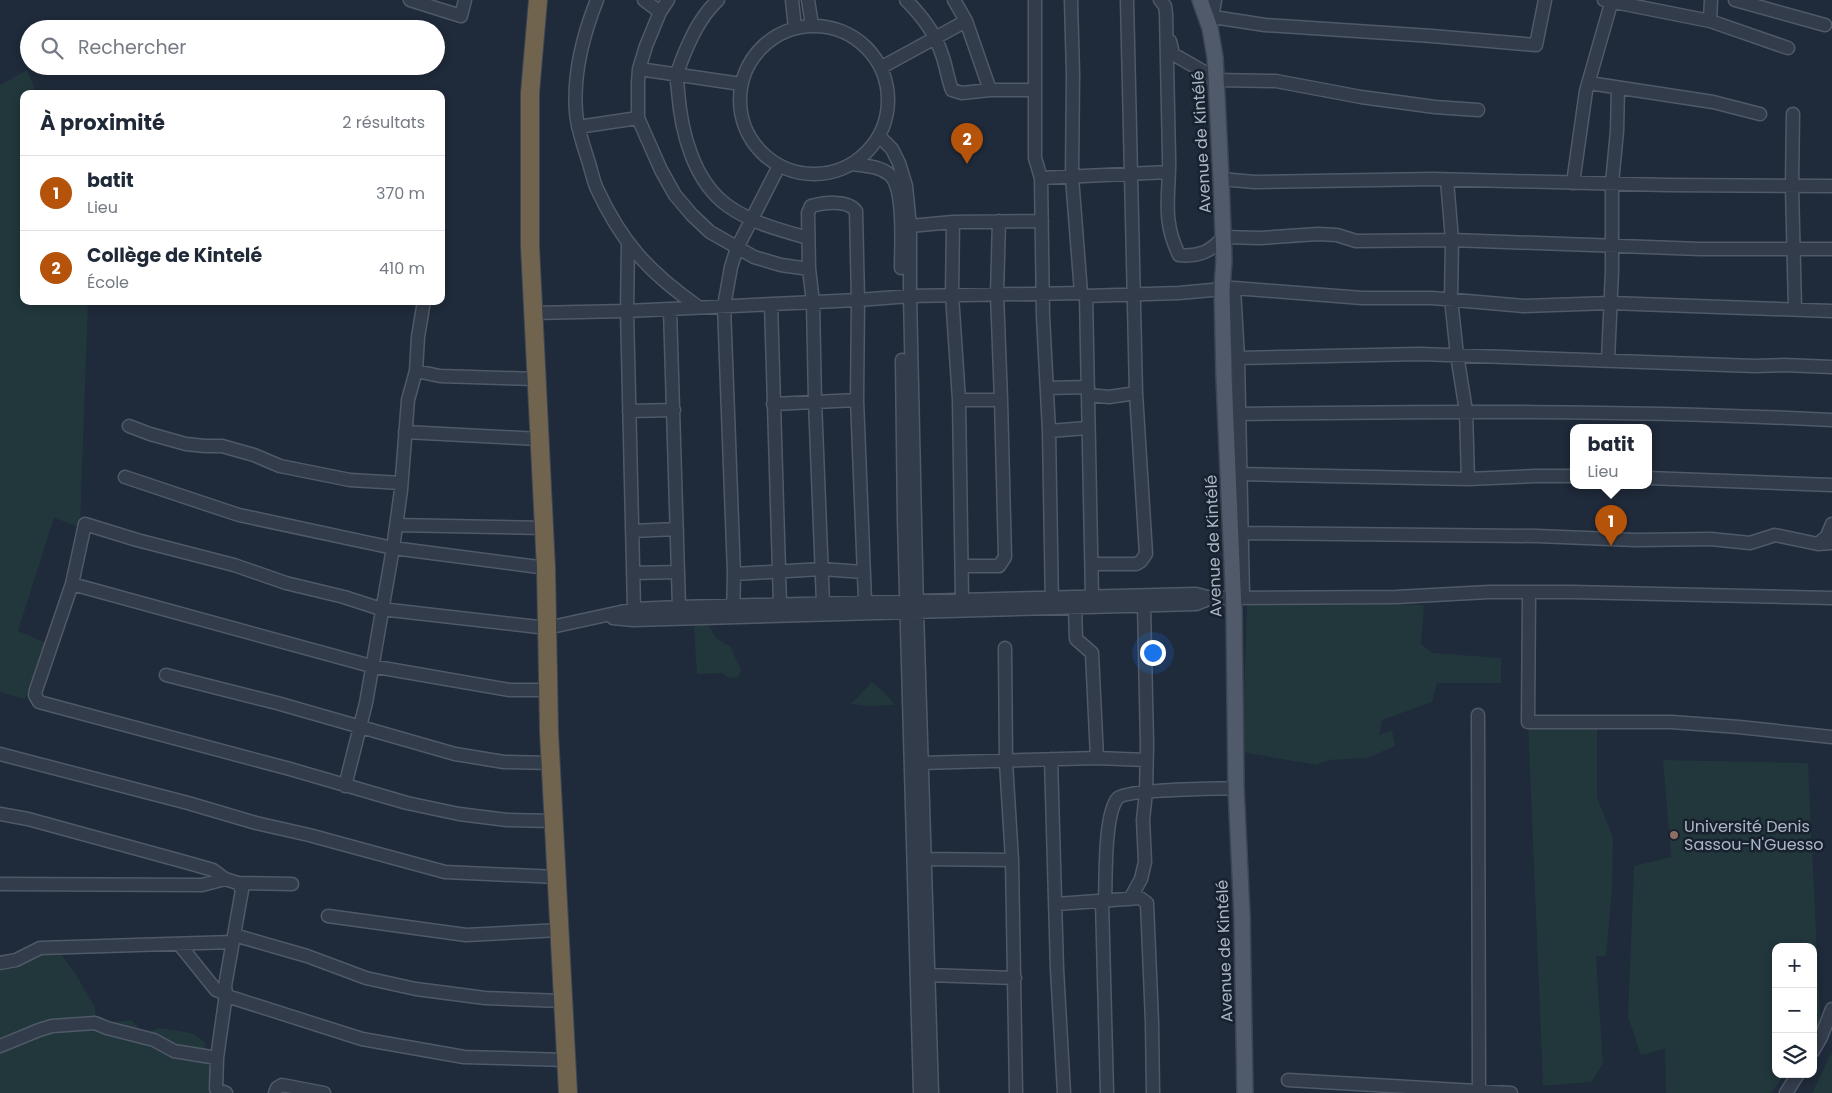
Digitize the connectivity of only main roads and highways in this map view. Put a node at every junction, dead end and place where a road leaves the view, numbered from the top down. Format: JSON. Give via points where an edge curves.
{"nodes":[{"id":1,"x":538,"y":0,"type":"edge"},
{"id":2,"x":1200,"y":0,"type":"edge"},
{"id":3,"x":568,"y":1093,"type":"edge"},
{"id":4,"x":1245,"y":1093,"type":"edge"}],
"edges":[{"from":1,"to":3,"type":"highway","via":[[530,93],[532,313]]},
{"from":2,"to":4,"type":"main road","name":"Avenue de Kintélé","via":[[1211,22],[1228,289],[1224,377],[1238,598],[1236,788]]}]}
